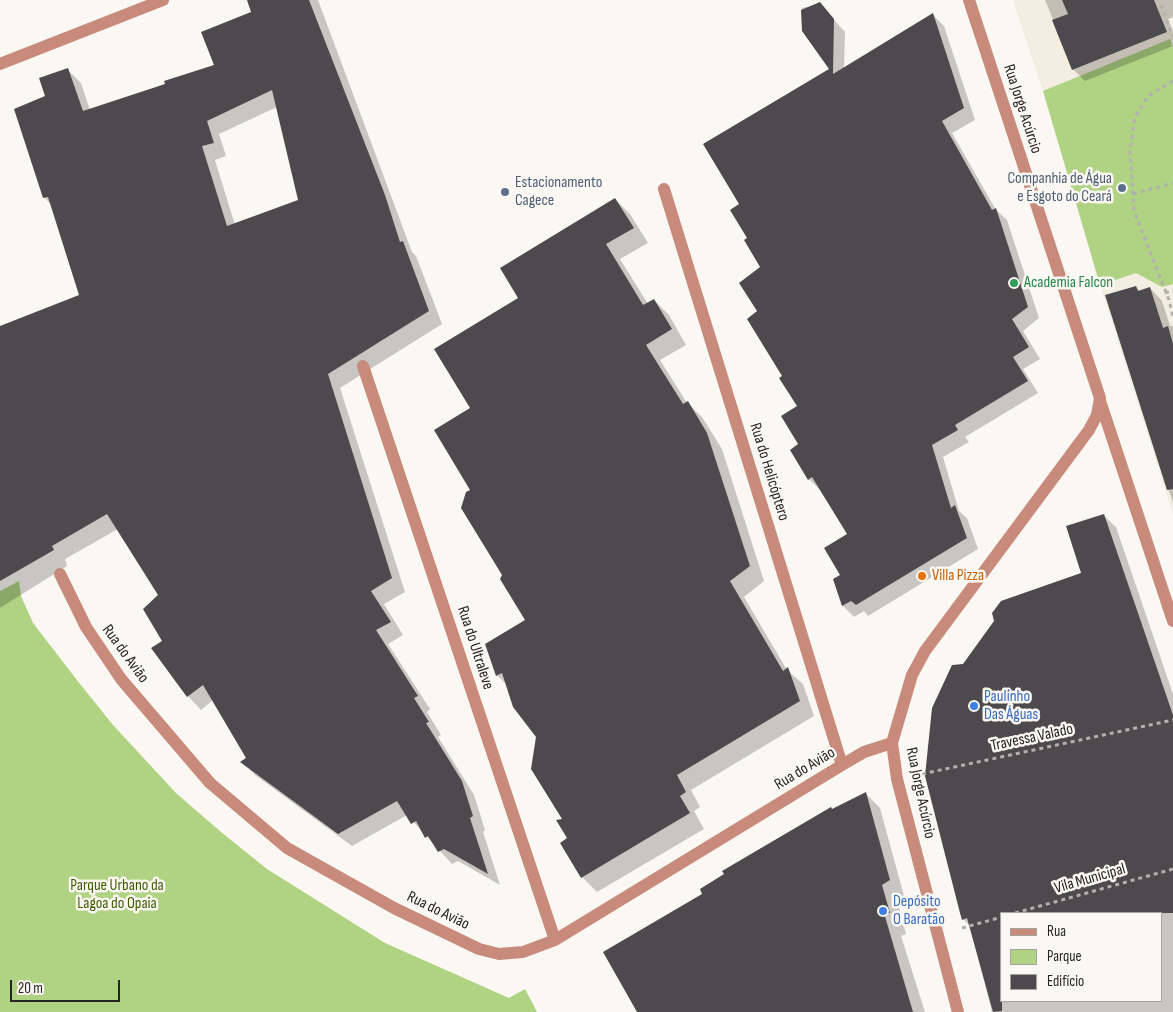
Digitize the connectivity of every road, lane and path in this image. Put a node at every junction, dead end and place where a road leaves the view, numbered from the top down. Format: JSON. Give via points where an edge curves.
{"nodes":[{"id":1,"x":163,"y":0,"type":"edge"},
{"id":2,"x":969,"y":0,"type":"edge"},
{"id":3,"x":1161,"y":5,"type":"dead end"},
{"id":4,"x":1173,"y":37,"type":"edge"},
{"id":5,"x":0,"y":64,"type":"edge"},
{"id":6,"x":1173,"y":81,"type":"edge"},
{"id":7,"x":1173,"y":183,"type":"edge"},
{"id":8,"x":664,"y":189,"type":"dead end"},
{"id":9,"x":1133,"y":194,"type":"junction"},
{"id":10,"x":1173,"y":290,"type":"edge"},
{"id":11,"x":1165,"y":293,"type":"junction"},
{"id":12,"x":1173,"y":317,"type":"edge"},
{"id":13,"x":363,"y":366,"type":"dead end"},
{"id":14,"x":1100,"y":398,"type":"junction"},
{"id":15,"x":60,"y":574,"type":"dead end"},
{"id":16,"x":1173,"y":621,"type":"edge"},
{"id":17,"x":1173,"y":720,"type":"edge"},
{"id":18,"x":892,"y":743,"type":"junction"},
{"id":19,"x":842,"y":765,"type":"junction"},
{"id":20,"x":897,"y":779,"type":"junction"},
{"id":21,"x":1173,"y":869,"type":"edge"},
{"id":22,"x":1018,"y":912,"type":"edge"},
{"id":23,"x":1000,"y":918,"type":"edge"},
{"id":24,"x":937,"y":935,"type":"junction"},
{"id":25,"x":555,"y":940,"type":"junction"},
{"id":26,"x":958,"y":1012,"type":"edge"}],
"edges":[{"from":1,"to":5,"type":"street"},
{"from":2,"to":14,"type":"street","name":"Rua Jorge Acúrcio"},
{"from":3,"to":4,"type":"path"},
{"from":6,"to":9,"type":"path","via":[[1148,96],[1135,117],[1130,152]]},
{"from":7,"to":9,"type":"path"},
{"from":8,"to":19,"type":"street","name":"Rua do Helicóptero"},
{"from":9,"to":11,"type":"path","via":[[1134,211]]},
{"from":10,"to":11,"type":"path"},
{"from":11,"to":12,"type":"path"},
{"from":13,"to":25,"type":"street","name":"Rua do Ultraleve"},
{"from":14,"to":16,"type":"street","name":"Rua Jorge Acúrcio"},
{"from":14,"to":18,"type":"street","name":"Rua Jorge Acúrcio","via":[[1097,415],[1089,430],[926,651],[912,675]]},
{"from":15,"to":25,"type":"street","name":"Rua do Avião","via":[[86,627],[121,680],[210,783],[287,848],[394,908],[479,949],[499,954],[523,952]]},
{"from":17,"to":20,"type":"path","name":"Travessa Valado"},
{"from":18,"to":19,"type":"street","name":"Rua do Avião","via":[[864,752]]},
{"from":18,"to":20,"type":"street","name":"Rua Jorge Acúrcio"},
{"from":19,"to":25,"type":"street","name":"Rua do Avião"},
{"from":20,"to":24,"type":"street","name":"Rua Jorge Acúrcio"},
{"from":21,"to":22,"type":"path","name":"Vila Municipal"},
{"from":23,"to":24,"type":"path"},
{"from":24,"to":26,"type":"street","name":"Rua Jorge Acúrcio"}]}
